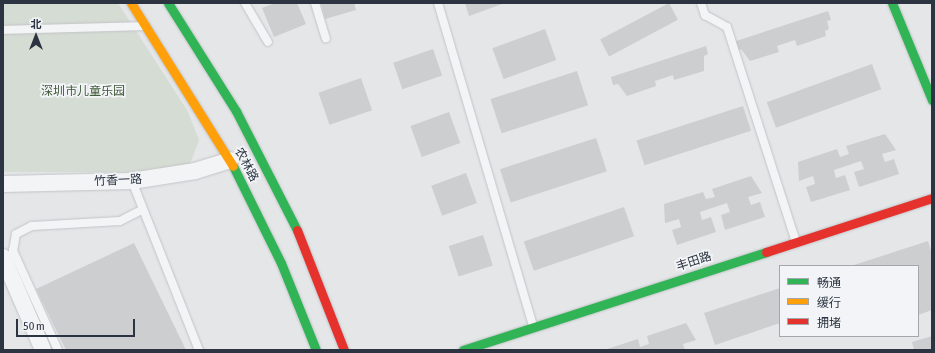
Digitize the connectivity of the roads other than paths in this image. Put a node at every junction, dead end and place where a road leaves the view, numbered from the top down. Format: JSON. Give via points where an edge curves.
{"nodes":[{"id":1,"x":131,"y":3,"type":"edge"},
{"id":2,"x":168,"y":3,"type":"edge"},
{"id":3,"x":245,"y":3,"type":"edge"},
{"id":4,"x":315,"y":3,"type":"edge"},
{"id":5,"x":438,"y":3,"type":"edge"},
{"id":6,"x":701,"y":3,"type":"edge"},
{"id":7,"x":892,"y":3,"type":"edge"},
{"id":8,"x":146,"y":26,"type":"junction"},
{"id":9,"x":3,"y":30,"type":"edge"},
{"id":10,"x":326,"y":38,"type":"dead end"},
{"id":11,"x":268,"y":42,"type":"dead end"},
{"id":12,"x":932,"y":100,"type":"edge"},
{"id":13,"x":230,"y":160,"type":"junction"},
{"id":14,"x":132,"y":181,"type":"junction"},
{"id":15,"x":3,"y":184,"type":"edge"},
{"id":16,"x":932,"y":198,"type":"edge"},
{"id":17,"x":142,"y":210,"type":"junction"},
{"id":18,"x":796,"y":242,"type":"junction"},
{"id":19,"x":3,"y":257,"type":"edge"},
{"id":20,"x":533,"y":327,"type":"junction"},
{"id":21,"x":43,"y":350,"type":"edge"},
{"id":22,"x":58,"y":350,"type":"edge"},
{"id":23,"x":199,"y":350,"type":"edge"},
{"id":24,"x":316,"y":350,"type":"edge"},
{"id":25,"x":344,"y":350,"type":"edge"},
{"id":26,"x":463,"y":350,"type":"edge"}],
"edges":[{"from":1,"to":8,"type":"main road","name":"农林路"},
{"from":2,"to":25,"type":"main road","name":"农林路","via":[[236,111],[278,189],[308,255]]},
{"from":3,"to":11,"type":"lane"},
{"from":4,"to":10,"type":"lane"},
{"from":5,"to":20,"type":"lane"},
{"from":6,"to":18,"type":"lane","via":[[705,15],[727,27]]},
{"from":7,"to":12,"type":"main road"},
{"from":8,"to":9,"type":"lane"},
{"from":8,"to":13,"type":"main road","name":"农林路"},
{"from":13,"to":14,"type":"street","name":"竹香一路","via":[[195,172]]},
{"from":13,"to":24,"type":"main road","name":"农林路","via":[[281,263]]},
{"from":14,"to":15,"type":"street","name":"竹香一路"},
{"from":14,"to":17,"type":"lane"},
{"from":16,"to":18,"type":"main road","name":"丰田路"},
{"from":17,"to":22,"type":"lane","via":[[120,221],[32,226],[16,234],[13,252]]},
{"from":17,"to":23,"type":"lane"},
{"from":18,"to":20,"type":"main road","name":"丰田路"},
{"from":19,"to":21,"type":"street"},
{"from":20,"to":26,"type":"main road","name":"丰田路"}]}
